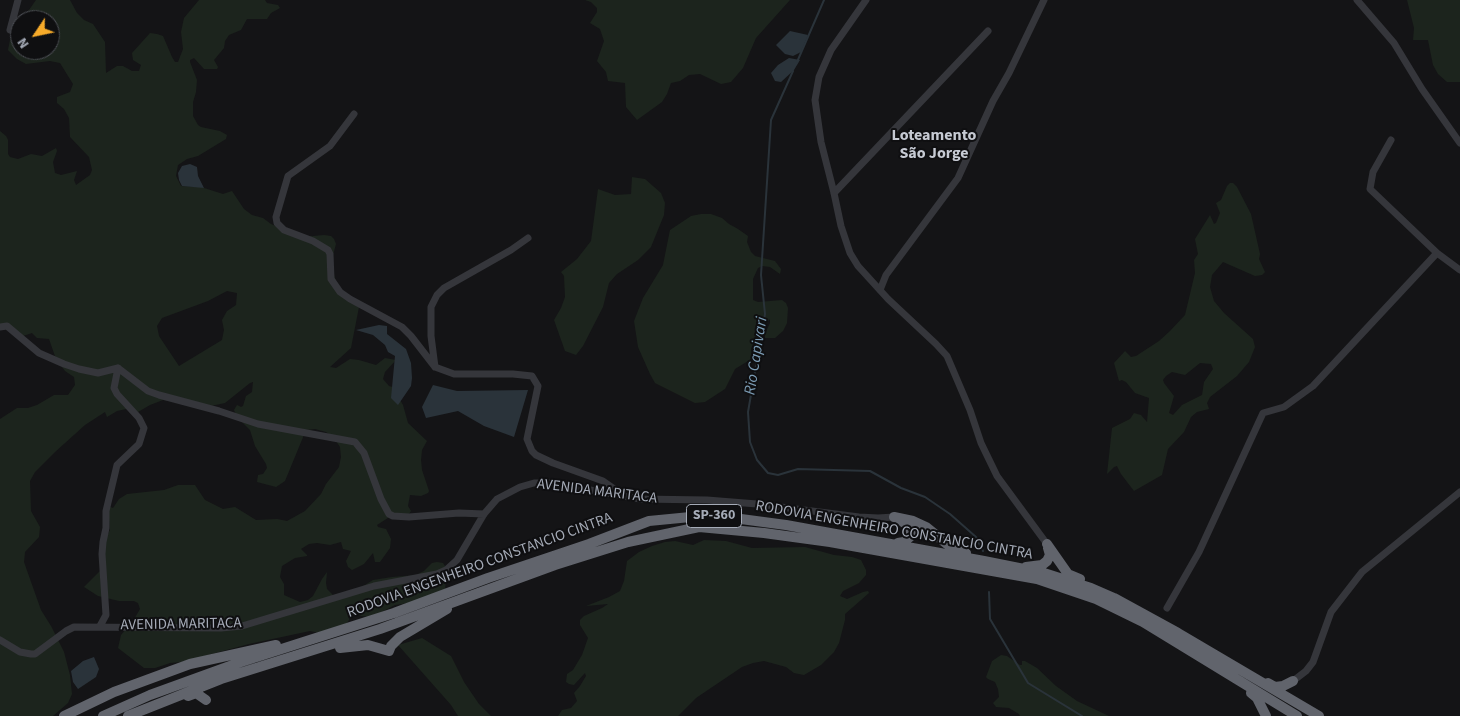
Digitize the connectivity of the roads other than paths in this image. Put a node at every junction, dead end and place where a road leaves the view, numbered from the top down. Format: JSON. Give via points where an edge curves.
{"nodes":[{"id":1,"x":866,"y":0,"type":"edge"},
{"id":2,"x":1044,"y":0,"type":"edge"},
{"id":3,"x":1357,"y":0,"type":"edge"},
{"id":4,"x":988,"y":31,"type":"dead end"},
{"id":5,"x":354,"y":114,"type":"dead end"},
{"id":6,"x":1392,"y":140,"type":"dead end"},
{"id":7,"x":1460,"y":143,"type":"edge"},
{"id":8,"x":834,"y":193,"type":"junction"},
{"id":9,"x":528,"y":238,"type":"dead end"},
{"id":10,"x":1437,"y":253,"type":"junction"},
{"id":11,"x":1460,"y":270,"type":"edge"},
{"id":12,"x":880,"y":290,"type":"junction"},
{"id":13,"x":0,"y":327,"type":"edge"},
{"id":14,"x":118,"y":368,"type":"junction"},
{"id":15,"x":435,"y":368,"type":"junction"},
{"id":16,"x":1460,"y":492,"type":"edge"},
{"id":17,"x":625,"y":496,"type":"junction"},
{"id":18,"x":484,"y":514,"type":"junction"},
{"id":19,"x":894,"y":517,"type":"junction"},
{"id":20,"x":893,"y":544,"type":"junction"},
{"id":21,"x":1047,"y":544,"type":"junction"},
{"id":22,"x":984,"y":561,"type":"junction"},
{"id":23,"x":1022,"y":568,"type":"junction"},
{"id":24,"x":1114,"y":598,"type":"junction"},
{"id":25,"x":462,"y":599,"type":"junction"},
{"id":26,"x":1167,"y":608,"type":"dead end"},
{"id":27,"x":100,"y":626,"type":"junction"},
{"id":28,"x":0,"y":640,"type":"edge"},
{"id":29,"x":292,"y":646,"type":"junction"},
{"id":30,"x":310,"y":652,"type":"junction"},
{"id":31,"x":1236,"y":668,"type":"junction"},
{"id":32,"x":1222,"y":672,"type":"junction"},
{"id":33,"x":1293,"y":681,"type":"junction"},
{"id":34,"x":1306,"y":709,"type":"junction"},
{"id":35,"x":64,"y":716,"type":"edge"},
{"id":36,"x":103,"y":716,"type":"edge"},
{"id":37,"x":128,"y":716,"type":"edge"},
{"id":38,"x":1266,"y":716,"type":"edge"},
{"id":39,"x":1296,"y":716,"type":"edge"},
{"id":40,"x":1319,"y":716,"type":"edge"}],
"edges":[{"from":1,"to":8,"type":"street","via":[[831,50],[815,100],[821,142]]},
{"from":2,"to":12,"type":"street","via":[[958,178],[886,275]]},
{"from":3,"to":7,"type":"street","via":[[1394,42]]},
{"from":4,"to":8,"type":"street"},
{"from":5,"to":15,"type":"street","via":[[330,146],[288,176],[277,223],[284,230],[328,250],[331,279],[340,292],[402,327]]},
{"from":6,"to":10,"type":"street","via":[[1373,172],[1370,189]]},
{"from":8,"to":12,"type":"street","via":[[850,253]]},
{"from":9,"to":15,"type":"street","via":[[437,295],[430,314]]},
{"from":10,"to":11,"type":"street"},
{"from":10,"to":26,"type":"street","via":[[1312,386],[1284,407],[1263,413],[1199,552]]},
{"from":12,"to":21,"type":"street","via":[[947,356],[997,476]]},
{"from":13,"to":14,"type":"street","via":[[7,326],[39,353],[64,364],[98,373]]},
{"from":14,"to":18,"type":"street","via":[[148,391],[159,395],[258,424],[356,442],[364,453],[380,499],[393,516]]},
{"from":14,"to":27,"type":"street","via":[[114,388],[144,428],[139,444],[117,464],[106,511],[102,554],[106,615]]},
{"from":15,"to":17,"type":"street","via":[[454,374],[532,376],[538,386],[527,438],[532,451],[553,463],[603,481]]},
{"from":16,"to":33,"type":"street","via":[[1362,572],[1331,612],[1313,662]]},
{"from":17,"to":18,"type":"street","name":"AVENIDA MARITACA","via":[[534,483],[520,486],[497,500]]},
{"from":17,"to":19,"type":"street","name":"AVENIDA MARITACA","via":[[640,500],[707,500],[859,517]]},
{"from":18,"to":27,"type":"street","name":"AVENIDA MARITACA","via":[[457,560],[437,574],[374,586],[242,626]]},
{"from":19,"to":20,"type":"highway","via":[[906,524],[911,536],[904,542]]},
{"from":19,"to":22,"type":"highway","via":[[913,520],[947,544]]},
{"from":20,"to":22,"type":"highway","name":"RODOVIA ENGENHEIRO CONSTANCIO CINTRA","number":"SP-360"},
{"from":20,"to":29,"type":"highway","name":"RODOVIA ENGENHEIRO CONSTANCIO CINTRA","number":"SP-360","via":[[711,515],[649,522]]},
{"from":21,"to":23,"type":"highway","via":[[1050,555],[1047,562]]},
{"from":21,"to":24,"type":"highway","via":[[1068,574]]},
{"from":22,"to":23,"type":"highway","name":"RODOVIA ENGENHEIRO CONSTANCIO CINTRA","number":"SP-360"},
{"from":23,"to":24,"type":"highway","name":"RODOVIA ENGENHEIRO CONSTANCIO CINTRA","number":"SP-360"},
{"from":24,"to":31,"type":"highway","name":"RODOVIA ENGENHEIRO CONSTANCIO CINTRA","number":"SP-360"},
{"from":25,"to":30,"type":"highway","name":"RODOVIA ENGENHEIRO CONSTANCIO CINTRA","number":"SP-360"},
{"from":25,"to":30,"type":"highway","via":[[400,637],[389,651],[368,645]]},
{"from":25,"to":32,"type":"highway","name":"RODOVIA ENGENHEIRO CONSTANCIO CINTRA","number":"SP-360","via":[[521,576],[628,542],[699,527],[764,532],[1037,580],[1096,598],[1143,622]]},
{"from":27,"to":28,"type":"street","name":"AVENIDA MARITACA","via":[[74,627],[35,654],[20,652]]},
{"from":29,"to":35,"type":"highway","via":[[271,646],[190,664],[114,692]]},
{"from":29,"to":36,"type":"highway","name":"RODOVIA ENGENHEIRO CONSTANCIO CINTRA","number":"SP-360","via":[[159,692]]},
{"from":30,"to":37,"type":"highway","name":"RODOVIA ENGENHEIRO CONSTANCIO CINTRA","number":"SP-360","via":[[221,679],[207,692],[206,700],[196,693],[179,700],[170,699]]},
{"from":31,"to":33,"type":"highway","via":[[1274,687]]},
{"from":31,"to":34,"type":"highway","name":"RODOVIA ENGENHEIRO CONSTANCIO CINTRA","number":"SP-360"},
{"from":32,"to":38,"type":"highway","via":[[1257,698]]},
{"from":32,"to":39,"type":"highway","name":"RODOVIA ENGENHEIRO CONSTANCIO CINTRA","number":"SP-360"},
{"from":33,"to":34,"type":"highway","via":[[1284,688],[1284,693]]},
{"from":34,"to":40,"type":"highway","name":"RODOVIA ENGENHEIRO CONSTANCIO CINTRA","number":"SP-360"},
{"from":38,"to":39,"type":"highway","via":[[1268,706]]}]}
